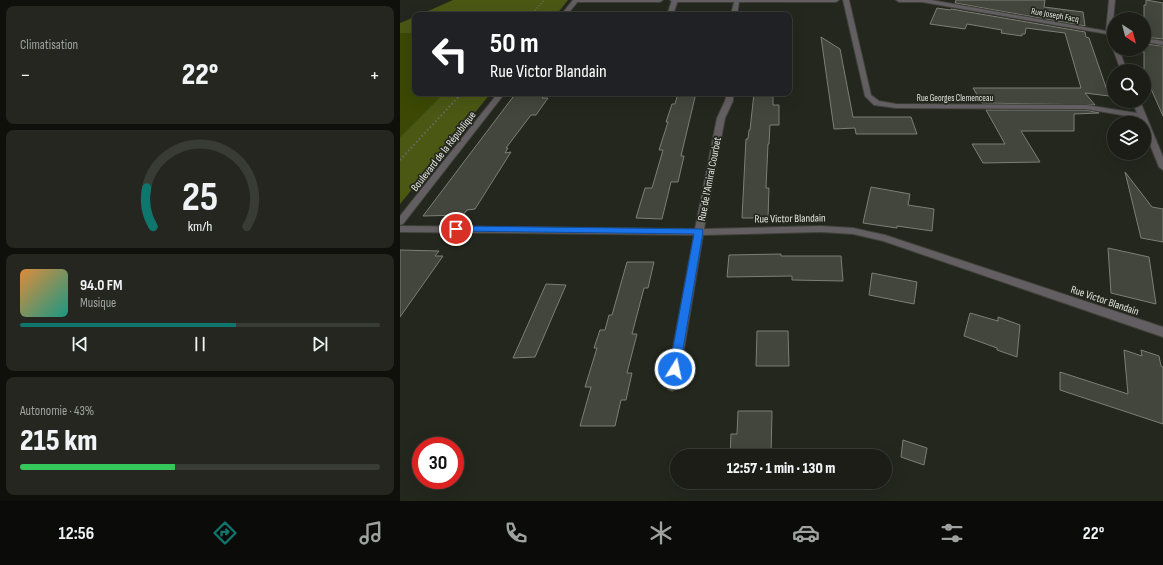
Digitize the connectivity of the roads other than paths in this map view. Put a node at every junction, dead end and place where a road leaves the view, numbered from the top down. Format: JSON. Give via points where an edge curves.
{"nodes":[{"id":1,"x":576,"y":0,"type":"edge"},
{"id":2,"x":660,"y":0,"type":"edge"},
{"id":3,"x":674,"y":0,"type":"edge"},
{"id":4,"x":737,"y":0,"type":"edge"},
{"id":5,"x":836,"y":0,"type":"edge"},
{"id":6,"x":846,"y":0,"type":"edge"},
{"id":7,"x":899,"y":0,"type":"edge"},
{"id":8,"x":1112,"y":0,"type":"edge"},
{"id":9,"x":566,"y":12,"type":"edge"},
{"id":10,"x":671,"y":12,"type":"edge"},
{"id":11,"x":735,"y":12,"type":"edge"},
{"id":12,"x":1112,"y":12,"type":"edge"},
{"id":13,"x":1107,"y":33,"type":"edge"},
{"id":14,"x":1151,"y":41,"type":"edge"},
{"id":15,"x":1163,"y":43,"type":"edge"},
{"id":16,"x":500,"y":96,"type":"edge"},
{"id":17,"x":730,"y":96,"type":"edge"},
{"id":18,"x":1139,"y":108,"type":"edge"},
{"id":19,"x":1142,"y":116,"type":"joint"},
{"id":20,"x":1151,"y":138,"type":"edge"},
{"id":21,"x":1163,"y":167,"type":"edge"},
{"id":22,"x":400,"y":222,"type":"edge"},
{"id":23,"x":400,"y":229,"type":"edge"},
{"id":24,"x":699,"y":232,"type":"junction"},
{"id":25,"x":1163,"y":332,"type":"edge"},
{"id":26,"x":672,"y":385,"type":"dead end"}],
"edges":[{"from":1,"to":2,"type":"street"},
{"from":1,"to":9,"type":"street"},
{"from":3,"to":4,"type":"street"},
{"from":3,"to":10,"type":"street"},
{"from":4,"to":5,"type":"street"},
{"from":4,"to":11,"type":"street"},
{"from":6,"to":19,"type":"street","name":"Rue Georges Clemenceau","via":[[868,96],[877,103],[896,106],[1086,107]]},
{"from":7,"to":13,"type":"street","name":"Rue Joseph Facq","via":[[922,0]]},
{"from":8,"to":12,"type":"street"},
{"from":14,"to":15,"type":"street"},
{"from":16,"to":22,"type":"street","name":"Boulevard de la République"},
{"from":17,"to":24,"type":"street","name":"Rue de l'Amiral Courbet","via":[[721,118]]},
{"from":18,"to":19,"type":"street"},
{"from":20,"to":21,"type":"street"},
{"from":23,"to":24,"type":"street","name":"Rue Victor Blandain"},
{"from":24,"to":25,"type":"street","name":"Rue Victor Blandain","via":[[821,229],[853,231],[885,238]]},
{"from":24,"to":26,"type":"street","name":"Rue de l'Amiral Courbet"}]}
